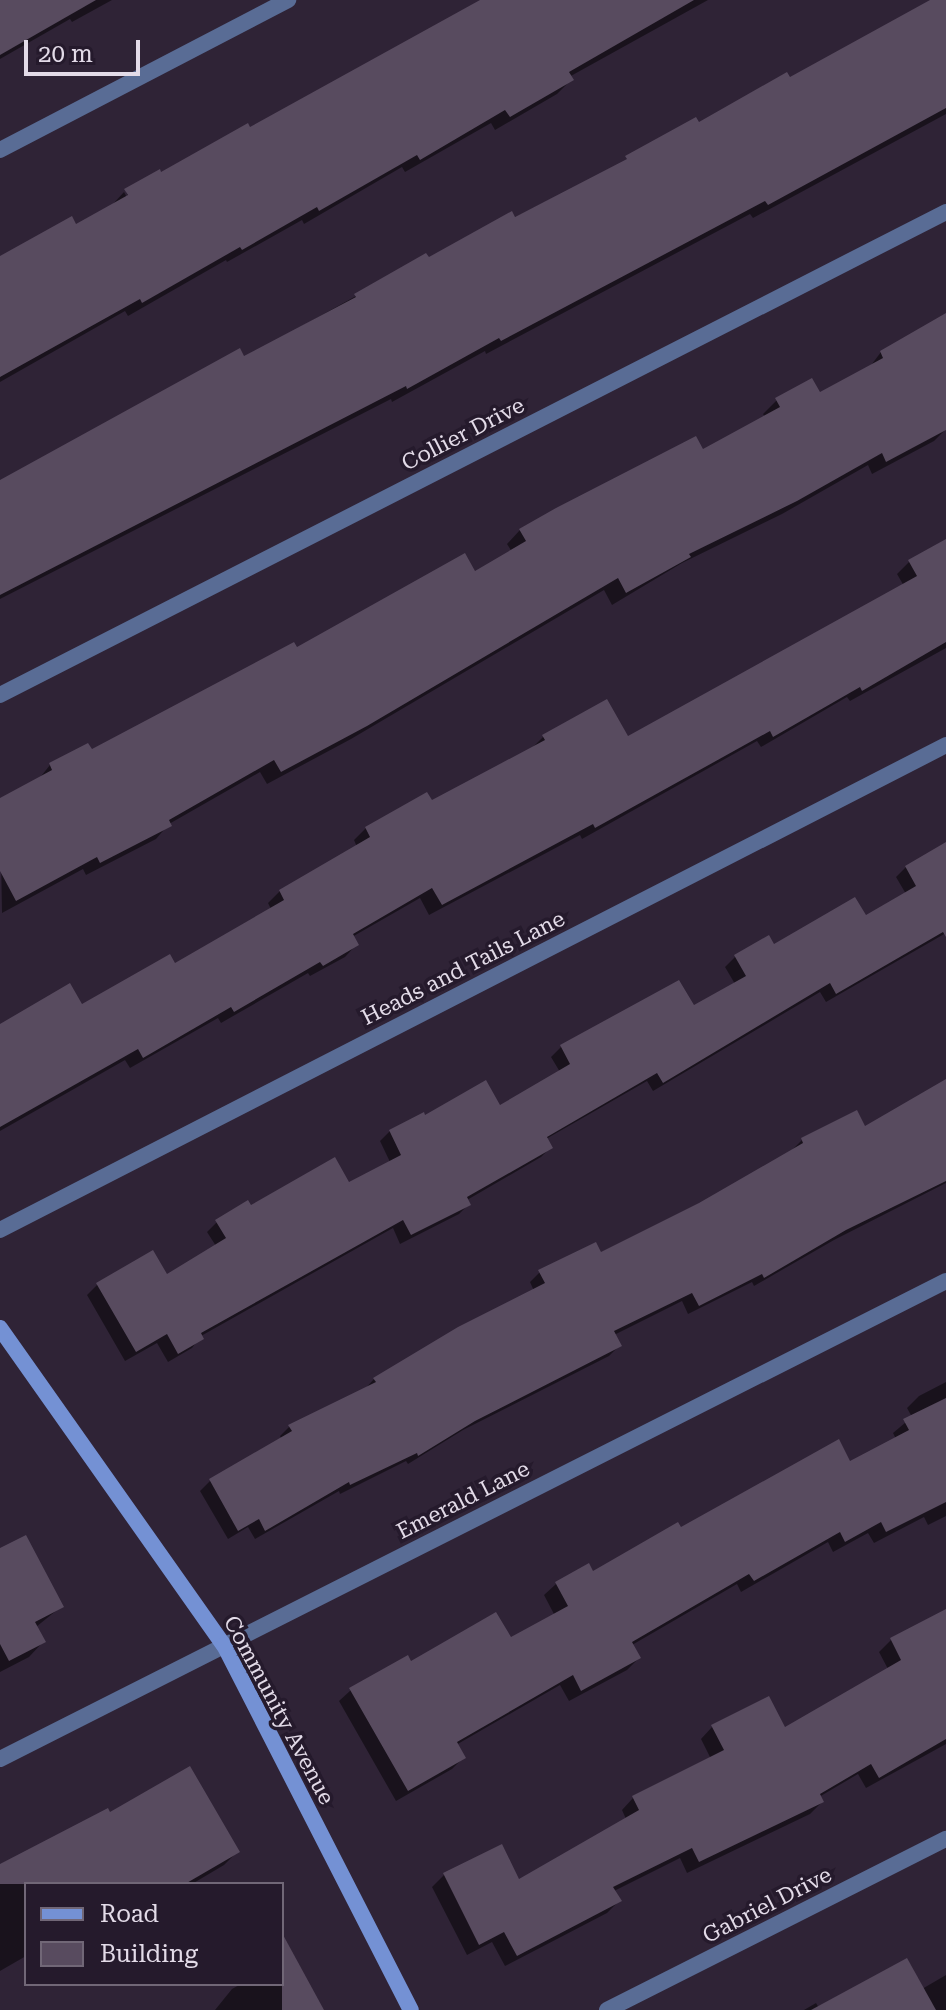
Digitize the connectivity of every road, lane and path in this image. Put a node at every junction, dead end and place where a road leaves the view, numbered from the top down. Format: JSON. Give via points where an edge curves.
{"nodes":[{"id":1,"x":288,"y":0,"type":"edge"},
{"id":2,"x":0,"y":150,"type":"edge"},
{"id":3,"x":946,"y":212,"type":"edge"},
{"id":4,"x":0,"y":695,"type":"edge"},
{"id":5,"x":946,"y":745,"type":"edge"},
{"id":6,"x":0,"y":1230,"type":"edge"},
{"id":7,"x":946,"y":1281,"type":"edge"},
{"id":8,"x":0,"y":1328,"type":"edge"},
{"id":9,"x":224,"y":1645,"type":"junction"},
{"id":10,"x":0,"y":1759,"type":"edge"},
{"id":11,"x":946,"y":1839,"type":"edge"},
{"id":12,"x":411,"y":2010,"type":"edge"},
{"id":13,"x":607,"y":2010,"type":"edge"}],
"edges":[{"from":1,"to":2,"type":"street"},
{"from":3,"to":4,"type":"street","name":"Collier Drive"},
{"from":5,"to":6,"type":"street","name":"Heads and Tails Lane"},
{"from":7,"to":9,"type":"street","name":"Emerald Lane"},
{"from":8,"to":9,"type":"street","name":"Community Avenue"},
{"from":9,"to":10,"type":"street","name":"Emerald Lane"},
{"from":9,"to":12,"type":"street","name":"Community Avenue"},
{"from":11,"to":13,"type":"street","name":"Gabriel Drive"}]}
